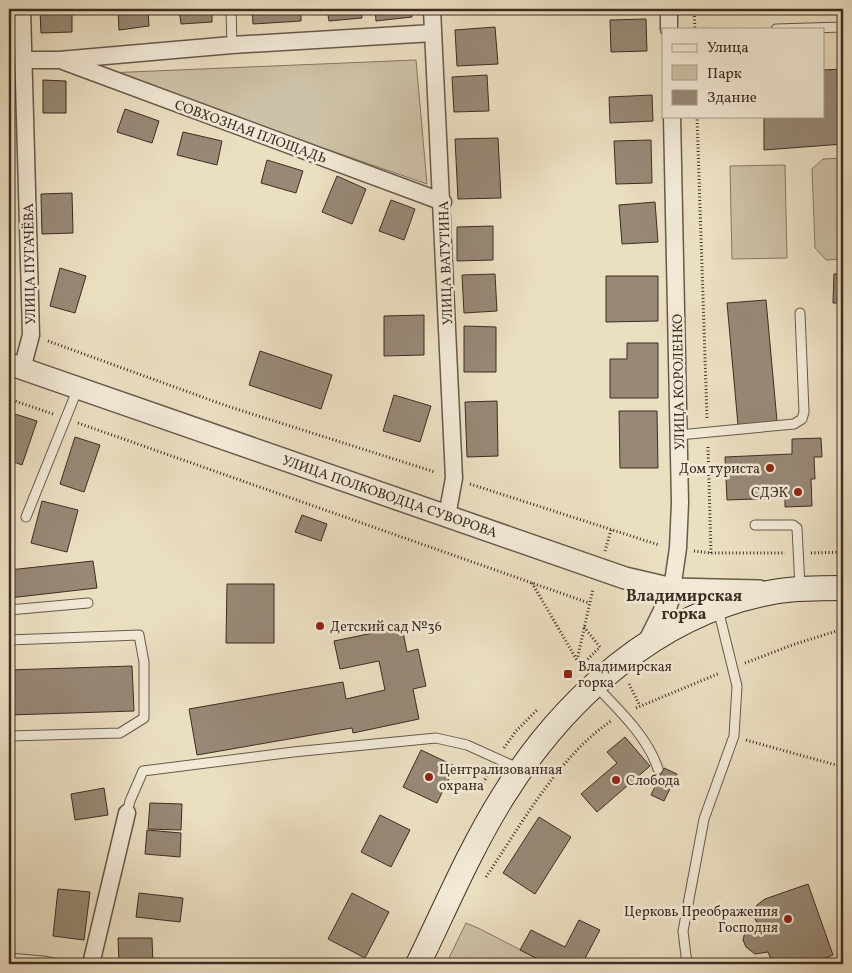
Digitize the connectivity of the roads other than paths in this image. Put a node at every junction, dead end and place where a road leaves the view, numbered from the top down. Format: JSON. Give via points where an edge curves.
{"nodes":[{"id":1,"x":22,"y":9,"type":"edge"},
{"id":2,"x":231,"y":9,"type":"edge"},
{"id":3,"x":432,"y":9,"type":"edge"},
{"id":4,"x":669,"y":9,"type":"edge"},
{"id":5,"x":843,"y":27,"type":"edge"},
{"id":6,"x":669,"y":28,"type":"edge"},
{"id":7,"x":810,"y":28,"type":"edge"},
{"id":8,"x":433,"y":33,"type":"junction"},
{"id":9,"x":232,"y":45,"type":"junction"},
{"id":10,"x":24,"y":60,"type":"junction"},
{"id":11,"x":58,"y":60,"type":"junction"},
{"id":12,"x":672,"y":118,"type":"edge"},
{"id":13,"x":443,"y":202,"type":"junction"},
{"id":14,"x":800,"y":312,"type":"dead end"},
{"id":15,"x":16,"y":366,"type":"edge"},
{"id":16,"x":78,"y":388,"type":"junction"},
{"id":17,"x":679,"y":435,"type":"junction"},
{"id":18,"x":447,"y":516,"type":"junction"},
{"id":19,"x":26,"y":517,"type":"dead end"},
{"id":20,"x":755,"y":525,"type":"dead end"},
{"id":21,"x":843,"y":588,"type":"edge"},
{"id":22,"x":672,"y":589,"type":"junction"},
{"id":23,"x":790,"y":591,"type":"junction"},
{"id":24,"x":711,"y":599,"type":"junction"},
{"id":25,"x":88,"y":602,"type":"dead end"},
{"id":26,"x":9,"y":610,"type":"edge"},
{"id":27,"x":9,"y":640,"type":"edge"},
{"id":28,"x":649,"y":642,"type":"junction"},
{"id":29,"x":588,"y":676,"type":"junction"},
{"id":30,"x":9,"y":736,"type":"edge"},
{"id":31,"x":658,"y":769,"type":"dead end"},
{"id":32,"x":520,"y":770,"type":"junction"},
{"id":33,"x":127,"y":813,"type":"joint"},
{"id":34,"x":9,"y":958,"type":"edge"},
{"id":35,"x":59,"y":964,"type":"edge"},
{"id":36,"x":91,"y":964,"type":"edge"},
{"id":37,"x":418,"y":964,"type":"edge"},
{"id":38,"x":687,"y":964,"type":"edge"}],
"edges":[{"from":1,"to":10,"type":"street","name":"УЛИЦА ПУГАЧЁВА"},
{"from":2,"to":9,"type":"lane"},
{"from":3,"to":8,"type":"street","name":"УЛИЦА ВАТУТИНА"},
{"from":4,"to":6,"type":"street"},
{"from":5,"to":7,"type":"lane"},
{"from":8,"to":9,"type":"street","name":"СОВХОЗНАЯ ПЛОЩАДЬ"},
{"from":8,"to":13,"type":"street","name":"УЛИЦА ВАТУТИНА"},
{"from":9,"to":11,"type":"street","name":"СОВХОЗНАЯ ПЛОЩАДЬ"},
{"from":10,"to":11,"type":"street","name":"СОВХОЗНАЯ ПЛОЩАДЬ"},
{"from":10,"to":15,"type":"street","name":"УЛИЦА ПУГАЧЁВА","via":[[31,335]]},
{"from":11,"to":13,"type":"street","name":"СОВХОЗНАЯ ПЛОЩАДЬ"},
{"from":12,"to":17,"type":"street","name":"УЛИЦА КОРОЛЕНКО"},
{"from":13,"to":18,"type":"street","name":"УЛИЦА ВАТУТИНА","via":[[454,478]]},
{"from":14,"to":17,"type":"lane","via":[[802,420],[794,424]]},
{"from":15,"to":16,"type":"street","name":"УЛИЦА ПОЛКОВОДЦА СУВОРОВА"},
{"from":16,"to":18,"type":"street","name":"УЛИЦА ПОЛКОВОДЦА СУВОРОВА"},
{"from":16,"to":19,"type":"lane"},
{"from":17,"to":22,"type":"street","name":"УЛИЦА КОРОЛЕНКО","via":[[678,548]]},
{"from":18,"to":22,"type":"street","name":"УЛИЦА ПОЛКОВОДЦА СУВОРОВА","via":[[625,578]]},
{"from":20,"to":23,"type":"lane","via":[[792,525],[797,528],[799,553]]},
{"from":21,"to":23,"type":"main road"},
{"from":22,"to":24,"type":"street","name":"УЛИЦА ПОЛКОВОДЦА СУВОРОВА"},
{"from":22,"to":28,"type":"street","name":"УЛИЦА КОРОЛЕНКО"},
{"from":23,"to":24,"type":"main road"},
{"from":24,"to":28,"type":"main road"},
{"from":24,"to":38,"type":"lane","via":[[734,668],[737,686],[734,736],[704,819],[683,931]]},
{"from":25,"to":26,"type":"lane"},
{"from":27,"to":30,"type":"lane","via":[[139,635],[144,662],[144,718],[120,733]]},
{"from":28,"to":29,"type":"main road"},
{"from":29,"to":31,"type":"lane","via":[[637,731]]},
{"from":29,"to":32,"type":"main road","via":[[555,726]]},
{"from":32,"to":33,"type":"lane","via":[[467,745],[436,738],[293,752],[143,771]]},
{"from":32,"to":37,"type":"main road","via":[[471,854]]},
{"from":33,"to":36,"type":"street"},
{"from":34,"to":35,"type":"lane"}]}
